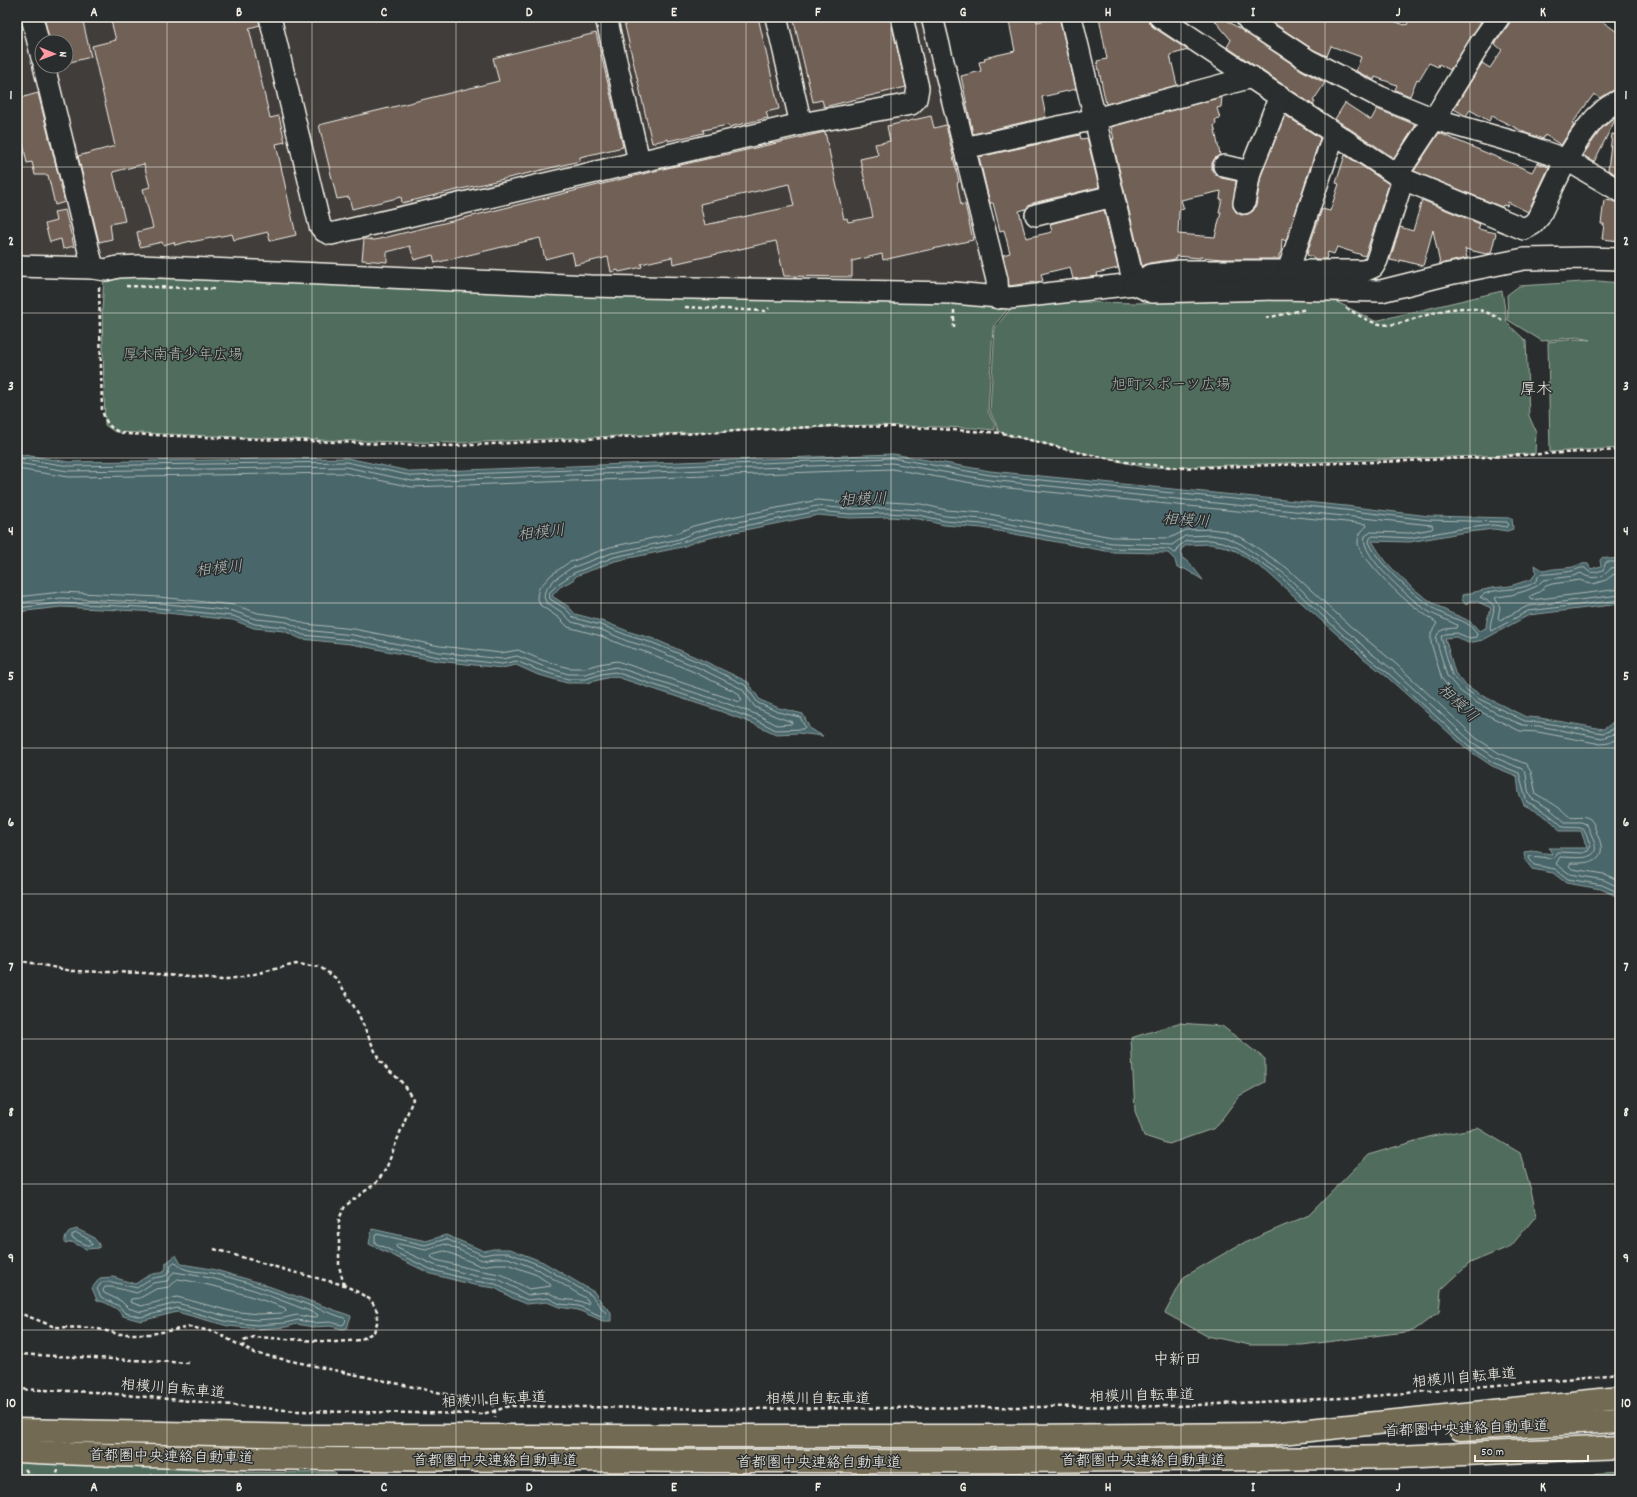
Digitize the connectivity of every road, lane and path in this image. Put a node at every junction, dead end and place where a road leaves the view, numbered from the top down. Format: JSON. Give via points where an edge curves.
{"nodes":[{"id":1,"x":32,"y":17,"type":"edge"},
{"id":2,"x":270,"y":17,"type":"edge"},
{"id":3,"x":606,"y":17,"type":"edge"},
{"id":4,"x":776,"y":17,"type":"edge"},
{"id":5,"x":902,"y":17,"type":"edge"},
{"id":6,"x":932,"y":17,"type":"edge"},
{"id":7,"x":1071,"y":17,"type":"edge"},
{"id":8,"x":1160,"y":17,"type":"edge"},
{"id":9,"x":1246,"y":17,"type":"edge"},
{"id":10,"x":1499,"y":17,"type":"edge"},
{"id":11,"x":36,"y":34,"type":"edge"},
{"id":12,"x":46,"y":74,"type":"edge"},
{"id":13,"x":1252,"y":77,"type":"junction"},
{"id":14,"x":1280,"y":96,"type":"junction"},
{"id":15,"x":1620,"y":100,"type":"edge"},
{"id":16,"x":1095,"y":119,"type":"junction"},
{"id":17,"x":1434,"y":119,"type":"junction"},
{"id":18,"x":801,"y":124,"type":"junction"},
{"id":19,"x":1334,"y":134,"type":"junction"},
{"id":20,"x":964,"y":148,"type":"junction"},
{"id":21,"x":1567,"y":160,"type":"junction"},
{"id":22,"x":639,"y":161,"type":"junction"},
{"id":23,"x":1224,"y":166,"type":"dead end"},
{"id":24,"x":1250,"y":172,"type":"junction"},
{"id":25,"x":1400,"y":177,"type":"junction"},
{"id":26,"x":1620,"y":190,"type":"edge"},
{"id":27,"x":1113,"y":196,"type":"junction"},
{"id":28,"x":1244,"y":202,"type":"dead end"},
{"id":29,"x":1036,"y":215,"type":"dead end"},
{"id":30,"x":1524,"y":229,"type":"junction"},
{"id":31,"x":1524,"y":259,"type":"junction"},
{"id":32,"x":1620,"y":259,"type":"edge"},
{"id":33,"x":17,"y":266,"type":"edge"},
{"id":34,"x":93,"y":268,"type":"junction"},
{"id":35,"x":1288,"y":271,"type":"junction"},
{"id":36,"x":1134,"y":284,"type":"junction"},
{"id":37,"x":1334,"y":290,"type":"junction"},
{"id":38,"x":998,"y":298,"type":"junction"},
{"id":39,"x":1312,"y":307,"type":"dead end"},
{"id":40,"x":99,"y":311,"type":"dead end"},
{"id":41,"x":1266,"y":318,"type":"dead end"},
{"id":42,"x":1502,"y":320,"type":"dead end"},
{"id":43,"x":1620,"y":450,"type":"edge"},
{"id":44,"x":17,"y":960,"type":"edge"},
{"id":45,"x":214,"y":1249,"type":"dead end"},
{"id":46,"x":344,"y":1285,"type":"junction"},
{"id":47,"x":17,"y":1312,"type":"edge"},
{"id":48,"x":243,"y":1347,"type":"junction"},
{"id":49,"x":17,"y":1354,"type":"edge"},
{"id":50,"x":191,"y":1363,"type":"dead end"},
{"id":51,"x":1620,"y":1374,"type":"edge"},
{"id":52,"x":17,"y":1389,"type":"edge"},
{"id":53,"x":1620,"y":1398,"type":"edge"},
{"id":54,"x":495,"y":1411,"type":"junction"},
{"id":55,"x":1620,"y":1421,"type":"edge"},
{"id":56,"x":17,"y":1430,"type":"edge"},
{"id":57,"x":1271,"y":1434,"type":"junction"},
{"id":58,"x":1620,"y":1447,"type":"edge"},
{"id":59,"x":1620,"y":1455,"type":"edge"},
{"id":60,"x":1397,"y":1457,"type":"junction"},
{"id":61,"x":20,"y":1459,"type":"edge"},
{"id":62,"x":59,"y":1468,"type":"dead end"},
{"id":63,"x":34,"y":1480,"type":"edge"},
{"id":64,"x":55,"y":1480,"type":"edge"}],
"edges":[{"from":1,"to":11,"type":"street"},
{"from":2,"to":22,"type":"street","via":[[318,219],[324,232],[331,234]]},
{"from":3,"to":22,"type":"street"},
{"from":4,"to":18,"type":"street"},
{"from":5,"to":18,"type":"street","via":[[918,88],[916,99],[911,104]]},
{"from":6,"to":20,"type":"street"},
{"from":7,"to":16,"type":"street"},
{"from":8,"to":13,"type":"street"},
{"from":9,"to":17,"type":"street","via":[[1308,60],[1380,97]]},
{"from":10,"to":17,"type":"street"},
{"from":12,"to":34,"type":"street"},
{"from":13,"to":14,"type":"street"},
{"from":13,"to":16,"type":"street"},
{"from":14,"to":19,"type":"street"},
{"from":14,"to":24,"type":"street"},
{"from":15,"to":21,"type":"street","via":[[1605,109],[1590,124]]},
{"from":16,"to":20,"type":"street"},
{"from":16,"to":27,"type":"street"},
{"from":17,"to":21,"type":"street"},
{"from":17,"to":25,"type":"street"},
{"from":18,"to":22,"type":"street"},
{"from":19,"to":25,"type":"street"},
{"from":19,"to":35,"type":"street"},
{"from":20,"to":38,"type":"street","via":[[997,280]]},
{"from":21,"to":26,"type":"street"},
{"from":21,"to":30,"type":"street","via":[[1539,217]]},
{"from":23,"to":24,"type":"street"},
{"from":24,"to":28,"type":"street"},
{"from":25,"to":30,"type":"street"},
{"from":25,"to":35,"type":"street","via":[[1373,267],[1364,271]]},
{"from":27,"to":29,"type":"street"},
{"from":27,"to":36,"type":"street"},
{"from":30,"to":31,"type":"street"},
{"from":31,"to":32,"type":"street"},
{"from":31,"to":37,"type":"street","via":[[1380,291]]},
{"from":33,"to":34,"type":"street"},
{"from":34,"to":38,"type":"street","via":[[106,270],[140,266],[590,286],[954,293]]},
{"from":35,"to":36,"type":"street","via":[[1180,271],[1151,275]]},
{"from":36,"to":37,"type":"street","via":[[1152,292]]},
{"from":36,"to":38,"type":"street"},
{"from":37,"to":42,"type":"path","via":[[1335,301],[1372,323],[1381,325],[1393,325],[1455,308],[1473,308],[1488,312]]},
{"from":39,"to":41,"type":"path"},
{"from":40,"to":43,"type":"path","via":[[102,410],[110,427],[127,434],[454,446],[824,426],[906,427],[1002,433],[1126,462],[1179,468],[1406,461]]},
{"from":44,"to":46,"type":"path","via":[[72,971],[145,973],[221,980],[296,964],[320,967],[337,979],[358,1013],[379,1060],[400,1080],[413,1099],[386,1169],[376,1182],[345,1206],[339,1219],[339,1266]]},
{"from":45,"to":46,"type":"path"},
{"from":46,"to":48,"type":"path","via":[[370,1300],[377,1311],[374,1332],[360,1340],[336,1342],[254,1337],[244,1341]]},
{"from":47,"to":48,"type":"path","via":[[55,1327],[94,1328],[120,1334],[151,1334],[190,1327],[215,1332]]},
{"from":48,"to":54,"type":"path","via":[[254,1353],[493,1404]]},
{"from":49,"to":50,"type":"path"},
{"from":51,"to":54,"type":"path","name":"相模川自転車道","via":[[1362,1397],[1177,1406],[724,1409],[509,1406]]},
{"from":52,"to":54,"type":"path","name":"相模川自転車道","via":[[94,1392],[296,1411],[480,1414]]},
{"from":53,"to":57,"type":"highway"},
{"from":55,"to":57,"type":"highway","name":"首都圏中央連絡自動車道","via":[[1460,1429]]},
{"from":56,"to":57,"type":"highway","name":"首都圏中央連絡自動車道","bridge":true,"via":[[308,1436]]},
{"from":58,"to":60,"type":"highway","name":"首都圏中央連絡自動車道"},
{"from":59,"to":60,"type":"highway","via":[[1479,1460]]},
{"from":60,"to":61,"type":"highway","name":"首都圏中央連絡自動車道","bridge":true,"via":[[727,1462]]},
{"from":61,"to":63,"type":"path"},
{"from":62,"to":64,"type":"path"}]}
